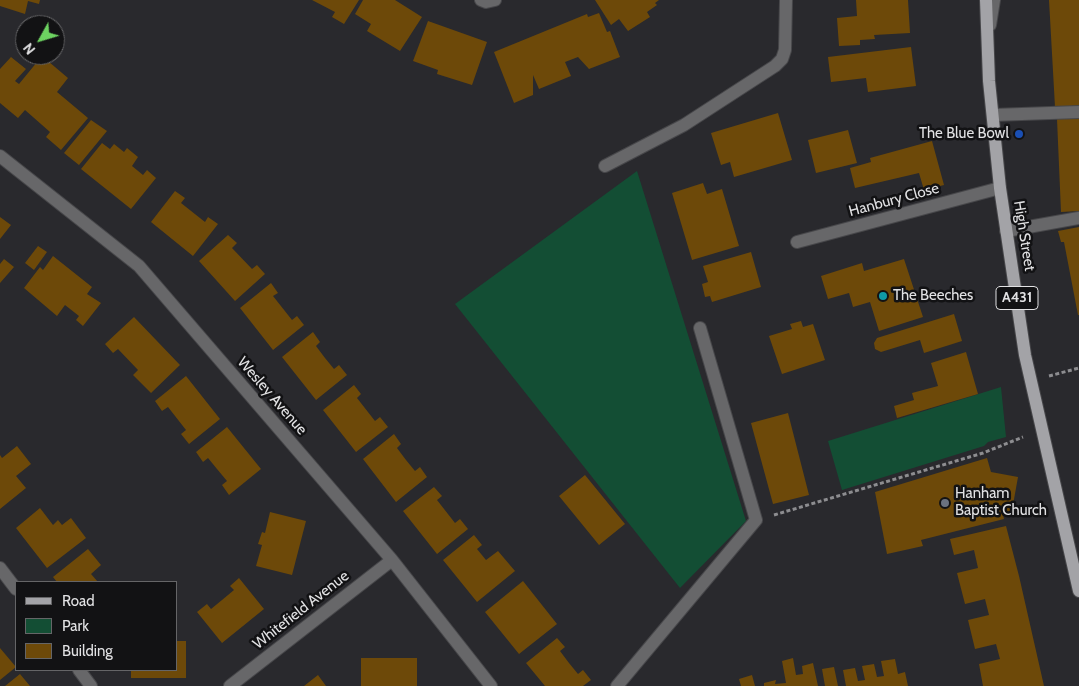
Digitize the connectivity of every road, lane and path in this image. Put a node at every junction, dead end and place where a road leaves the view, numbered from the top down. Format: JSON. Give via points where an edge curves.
{"nodes":[{"id":1,"x":481,"y":0,"type":"edge"},
{"id":2,"x":495,"y":0,"type":"edge"},
{"id":3,"x":786,"y":0,"type":"edge"},
{"id":4,"x":986,"y":0,"type":"edge"},
{"id":5,"x":994,"y":0,"type":"edge"},
{"id":6,"x":987,"y":37,"type":"junction"},
{"id":7,"x":1079,"y":112,"type":"edge"},
{"id":8,"x":993,"y":115,"type":"junction"},
{"id":9,"x":0,"y":156,"type":"edge"},
{"id":10,"x":605,"y":166,"type":"dead end"},
{"id":11,"x":1000,"y":188,"type":"junction"},
{"id":12,"x":1079,"y":218,"type":"edge"},
{"id":13,"x":1006,"y":231,"type":"junction"},
{"id":14,"x":797,"y":242,"type":"dead end"},
{"id":15,"x":700,"y":328,"type":"dead end"},
{"id":16,"x":1079,"y":368,"type":"edge"},
{"id":17,"x":1032,"y":380,"type":"junction"},
{"id":18,"x":1042,"y":431,"type":"junction"},
{"id":19,"x":756,"y":520,"type":"junction"},
{"id":20,"x":392,"y":560,"type":"junction"},
{"id":21,"x":0,"y":568,"type":"edge"},
{"id":22,"x":15,"y":588,"type":"edge"},
{"id":23,"x":1079,"y":591,"type":"edge"},
{"id":24,"x":79,"y":671,"type":"edge"},
{"id":25,"x":91,"y":686,"type":"edge"},
{"id":26,"x":230,"y":686,"type":"edge"},
{"id":27,"x":491,"y":686,"type":"edge"},
{"id":28,"x":617,"y":686,"type":"edge"}],
"edges":[{"from":1,"to":2,"type":"street"},
{"from":3,"to":10,"type":"street","via":[[785,50],[775,66],[684,125]]},
{"from":4,"to":6,"type":"main road","name":"High Street","number":"A431"},
{"from":5,"to":6,"type":"street"},
{"from":6,"to":8,"type":"main road","name":"High Street","number":"A431"},
{"from":7,"to":8,"type":"street"},
{"from":8,"to":11,"type":"main road","name":"High Street","number":"A431"},
{"from":9,"to":20,"type":"street","name":"Wesley Avenue","via":[[139,266]]},
{"from":11,"to":13,"type":"main road","name":"High Street","number":"A431"},
{"from":11,"to":14,"type":"street","name":"Hanbury Close"},
{"from":12,"to":13,"type":"street"},
{"from":13,"to":17,"type":"main road","name":"High Street","number":"A431","via":[[1025,355]]},
{"from":15,"to":19,"type":"street"},
{"from":16,"to":17,"type":"path"},
{"from":17,"to":18,"type":"main road","name":"High Street","number":"A431"},
{"from":18,"to":19,"type":"path","via":[[983,453]]},
{"from":18,"to":23,"type":"main road","name":"High Street","number":"A431"},
{"from":19,"to":28,"type":"street"},
{"from":20,"to":26,"type":"street","name":"Whitefield Avenue"},
{"from":20,"to":27,"type":"street","name":"Wesley Avenue"},
{"from":21,"to":22,"type":"street"},
{"from":24,"to":25,"type":"street"}]}
